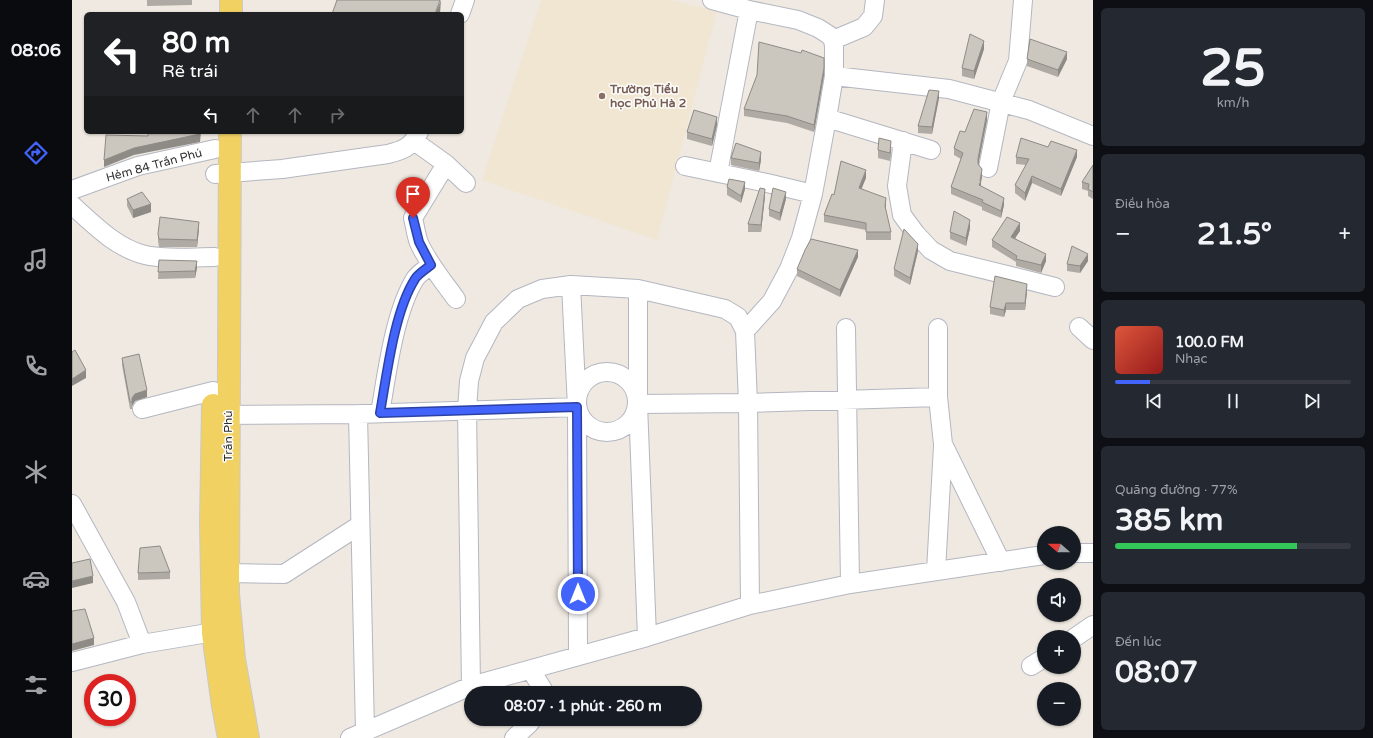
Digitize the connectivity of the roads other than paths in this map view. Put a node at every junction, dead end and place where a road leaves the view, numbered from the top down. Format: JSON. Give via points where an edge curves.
{"nodes":[{"id":1,"x":215,"y":0,"type":"edge"},
{"id":2,"x":231,"y":0,"type":"edge"},
{"id":3,"x":712,"y":0,"type":"edge"},
{"id":4,"x":874,"y":0,"type":"edge"},
{"id":5,"x":1024,"y":0,"type":"edge"},
{"id":6,"x":749,"y":10,"type":"junction"},
{"id":7,"x":215,"y":12,"type":"edge"},
{"id":8,"x":230,"y":12,"type":"edge"},
{"id":9,"x":833,"y":40,"type":"junction"},
{"id":10,"x":834,"y":76,"type":"junction"},
{"id":11,"x":1001,"y":102,"type":"junction"},
{"id":12,"x":827,"y":118,"type":"junction"},
{"id":13,"x":230,"y":134,"type":"edge"},
{"id":14,"x":1093,"y":136,"type":"edge"},
{"id":15,"x":416,"y":137,"type":"edge"},
{"id":16,"x":215,"y":140,"type":"edge"},
{"id":17,"x":903,"y":141,"type":"junction"},
{"id":18,"x":931,"y":150,"type":"dead end"},
{"id":19,"x":446,"y":164,"type":"junction"},
{"id":20,"x":684,"y":166,"type":"dead end"},
{"id":21,"x":988,"y":168,"type":"dead end"},
{"id":22,"x":222,"y":173,"type":"junction"},
{"id":23,"x":718,"y":173,"type":"junction"},
{"id":24,"x":466,"y":183,"type":"dead end"},
{"id":25,"x":72,"y":190,"type":"edge"},
{"id":26,"x":813,"y":194,"type":"junction"},
{"id":27,"x":72,"y":205,"type":"edge"},
{"id":28,"x":215,"y":257,"type":"junction"},
{"id":29,"x":431,"y":265,"type":"junction"},
{"id":30,"x":571,"y":284,"type":"junction"},
{"id":31,"x":1055,"y":287,"type":"dead end"},
{"id":32,"x":638,"y":289,"type":"junction"},
{"id":33,"x":456,"y":299,"type":"dead end"},
{"id":34,"x":1079,"y":327,"type":"dead end"},
{"id":35,"x":846,"y":328,"type":"dead end"},
{"id":36,"x":938,"y":328,"type":"dead end"},
{"id":37,"x":745,"y":331,"type":"junction"},
{"id":38,"x":1093,"y":340,"type":"edge"},
{"id":39,"x":213,"y":391,"type":"junction"},
{"id":40,"x":938,"y":397,"type":"junction"},
{"id":41,"x":848,"y":400,"type":"junction"},
{"id":42,"x":638,"y":404,"type":"junction"},
{"id":43,"x":748,"y":404,"type":"junction"},
{"id":44,"x":577,"y":407,"type":"junction"},
{"id":45,"x":142,"y":409,"type":"dead end"},
{"id":46,"x":467,"y":410,"type":"junction"},
{"id":47,"x":380,"y":413,"type":"junction"},
{"id":48,"x":358,"y":414,"type":"junction"},
{"id":49,"x":220,"y":415,"type":"junction"},
{"id":50,"x":943,"y":444,"type":"junction"},
{"id":51,"x":72,"y":504,"type":"edge"},
{"id":52,"x":360,"y":524,"type":"junction"},
{"id":53,"x":1081,"y":553,"type":"edge"},
{"id":54,"x":1093,"y":553,"type":"edge"},
{"id":55,"x":1037,"y":556,"type":"edge"},
{"id":56,"x":1001,"y":562,"type":"junction"},
{"id":57,"x":936,"y":571,"type":"junction"},
{"id":58,"x":227,"y":573,"type":"junction"},
{"id":59,"x":850,"y":584,"type":"junction"},
{"id":60,"x":750,"y":605,"type":"junction"},
{"id":61,"x":1093,"y":625,"type":"edge"},
{"id":62,"x":222,"y":631,"type":"junction"},
{"id":63,"x":1081,"y":633,"type":"edge"},
{"id":64,"x":647,"y":637,"type":"junction"},
{"id":65,"x":142,"y":644,"type":"junction"},
{"id":66,"x":578,"y":656,"type":"junction"},
{"id":67,"x":72,"y":662,"type":"edge"},
{"id":68,"x":531,"y":670,"type":"junction"},
{"id":69,"x":471,"y":686,"type":"joint"},
{"id":70,"x":541,"y":686,"type":"edge"},
{"id":71,"x":464,"y":689,"type":"edge"},
{"id":72,"x":527,"y":726,"type":"edge"},
{"id":73,"x":357,"y":734,"type":"edge"},
{"id":74,"x":229,"y":738,"type":"edge"},
{"id":75,"x":248,"y":738,"type":"edge"},
{"id":76,"x":514,"y":738,"type":"edge"}],
"edges":[{"from":1,"to":7,"type":"main road"},
{"from":2,"to":8,"type":"main road"},
{"from":3,"to":6,"type":"street"},
{"from":4,"to":9,"type":"street","via":[[873,16],[864,27]]},
{"from":5,"to":11,"type":"street","via":[[1018,61]]},
{"from":6,"to":9,"type":"street","via":[[798,20],[818,28]]},
{"from":6,"to":23,"type":"street"},
{"from":9,"to":10,"type":"street"},
{"from":10,"to":11,"type":"street","via":[[949,89]]},
{"from":10,"to":12,"type":"street"},
{"from":11,"to":14,"type":"street","via":[[1029,110]]},
{"from":11,"to":21,"type":"street"},
{"from":12,"to":17,"type":"street"},
{"from":12,"to":26,"type":"street"},
{"from":13,"to":22,"type":"main road","name":"Trần Phú"},
{"from":15,"to":19,"type":"street"},
{"from":15,"to":22,"type":"street","via":[[404,150],[388,154],[282,169]]},
{"from":16,"to":22,"type":"main road","name":"Trần Phú"},
{"from":16,"to":25,"type":"street","name":"Hẻm 84 Trần Phú"},
{"from":17,"to":18,"type":"street"},
{"from":17,"to":31,"type":"street","via":[[897,186],[902,215],[931,250],[950,261]]},
{"from":19,"to":24,"type":"street"},
{"from":19,"to":29,"type":"street","via":[[413,218],[419,242]]},
{"from":20,"to":23,"type":"street"},
{"from":22,"to":28,"type":"main road","name":"Trần Phú"},
{"from":22,"to":49,"type":"main road","name":"Trần Phú"},
{"from":23,"to":26,"type":"street"},
{"from":26,"to":37,"type":"street","via":[[789,269],[772,301]]},
{"from":27,"to":28,"type":"street","via":[[104,234],[144,255],[176,258]]},
{"from":28,"to":39,"type":"main road","name":"Trần Phú"},
{"from":29,"to":33,"type":"street"},
{"from":29,"to":47,"type":"street","via":[[416,278],[405,300],[397,326]]},
{"from":30,"to":32,"type":"street"},
{"from":30,"to":44,"type":"street"},
{"from":30,"to":46,"type":"street","via":[[542,289],[518,299],[494,322],[475,358],[468,381]]},
{"from":32,"to":37,"type":"street","via":[[725,309],[738,317]]},
{"from":32,"to":42,"type":"street"},
{"from":34,"to":38,"type":"street"},
{"from":35,"to":41,"type":"street"},
{"from":36,"to":40,"type":"street"},
{"from":37,"to":43,"type":"street"},
{"from":39,"to":45,"type":"street"},
{"from":39,"to":49,"type":"main road","name":"Trần Phú"},
{"from":40,"to":41,"type":"street"},
{"from":40,"to":50,"type":"street"},
{"from":41,"to":43,"type":"street"},
{"from":41,"to":59,"type":"street"},
{"from":42,"to":43,"type":"street"},
{"from":42,"to":44,"type":"street","via":[[631,422],[614,432],[595,430],[586,424]]},
{"from":42,"to":44,"type":"street","via":[[633,384],[616,372],[606,371],[596,373],[587,379],[577,397]]},
{"from":42,"to":64,"type":"street"},
{"from":43,"to":60,"type":"street"},
{"from":44,"to":46,"type":"street"},
{"from":44,"to":66,"type":"street"},
{"from":46,"to":47,"type":"street"},
{"from":46,"to":69,"type":"street"},
{"from":47,"to":48,"type":"street"},
{"from":48,"to":49,"type":"street"},
{"from":48,"to":52,"type":"street"},
{"from":49,"to":58,"type":"main road","name":"Trần Phú"},
{"from":49,"to":62,"type":"main road","name":"Trần Phú","via":[[211,531]]},
{"from":50,"to":56,"type":"street"},
{"from":50,"to":57,"type":"street"},
{"from":51,"to":65,"type":"street","via":[[126,602]]},
{"from":52,"to":58,"type":"street","via":[[284,574]]},
{"from":52,"to":73,"type":"street"},
{"from":53,"to":54,"type":"street"},
{"from":55,"to":56,"type":"street"},
{"from":56,"to":57,"type":"street"},
{"from":57,"to":59,"type":"street"},
{"from":58,"to":62,"type":"main road","name":"Trần Phú","via":[[228,594]]},
{"from":59,"to":60,"type":"street"},
{"from":60,"to":64,"type":"street"},
{"from":61,"to":63,"type":"street"},
{"from":62,"to":65,"type":"street"},
{"from":62,"to":74,"type":"main road","name":"Trần Phú","via":[[222,706]]},
{"from":62,"to":75,"type":"main road","name":"Trần Phú","via":[[234,659]]},
{"from":64,"to":66,"type":"street"},
{"from":65,"to":67,"type":"street"},
{"from":66,"to":68,"type":"street"},
{"from":68,"to":69,"type":"street"},
{"from":68,"to":70,"type":"street"},
{"from":71,"to":73,"type":"street"},
{"from":72,"to":76,"type":"street"}]}
